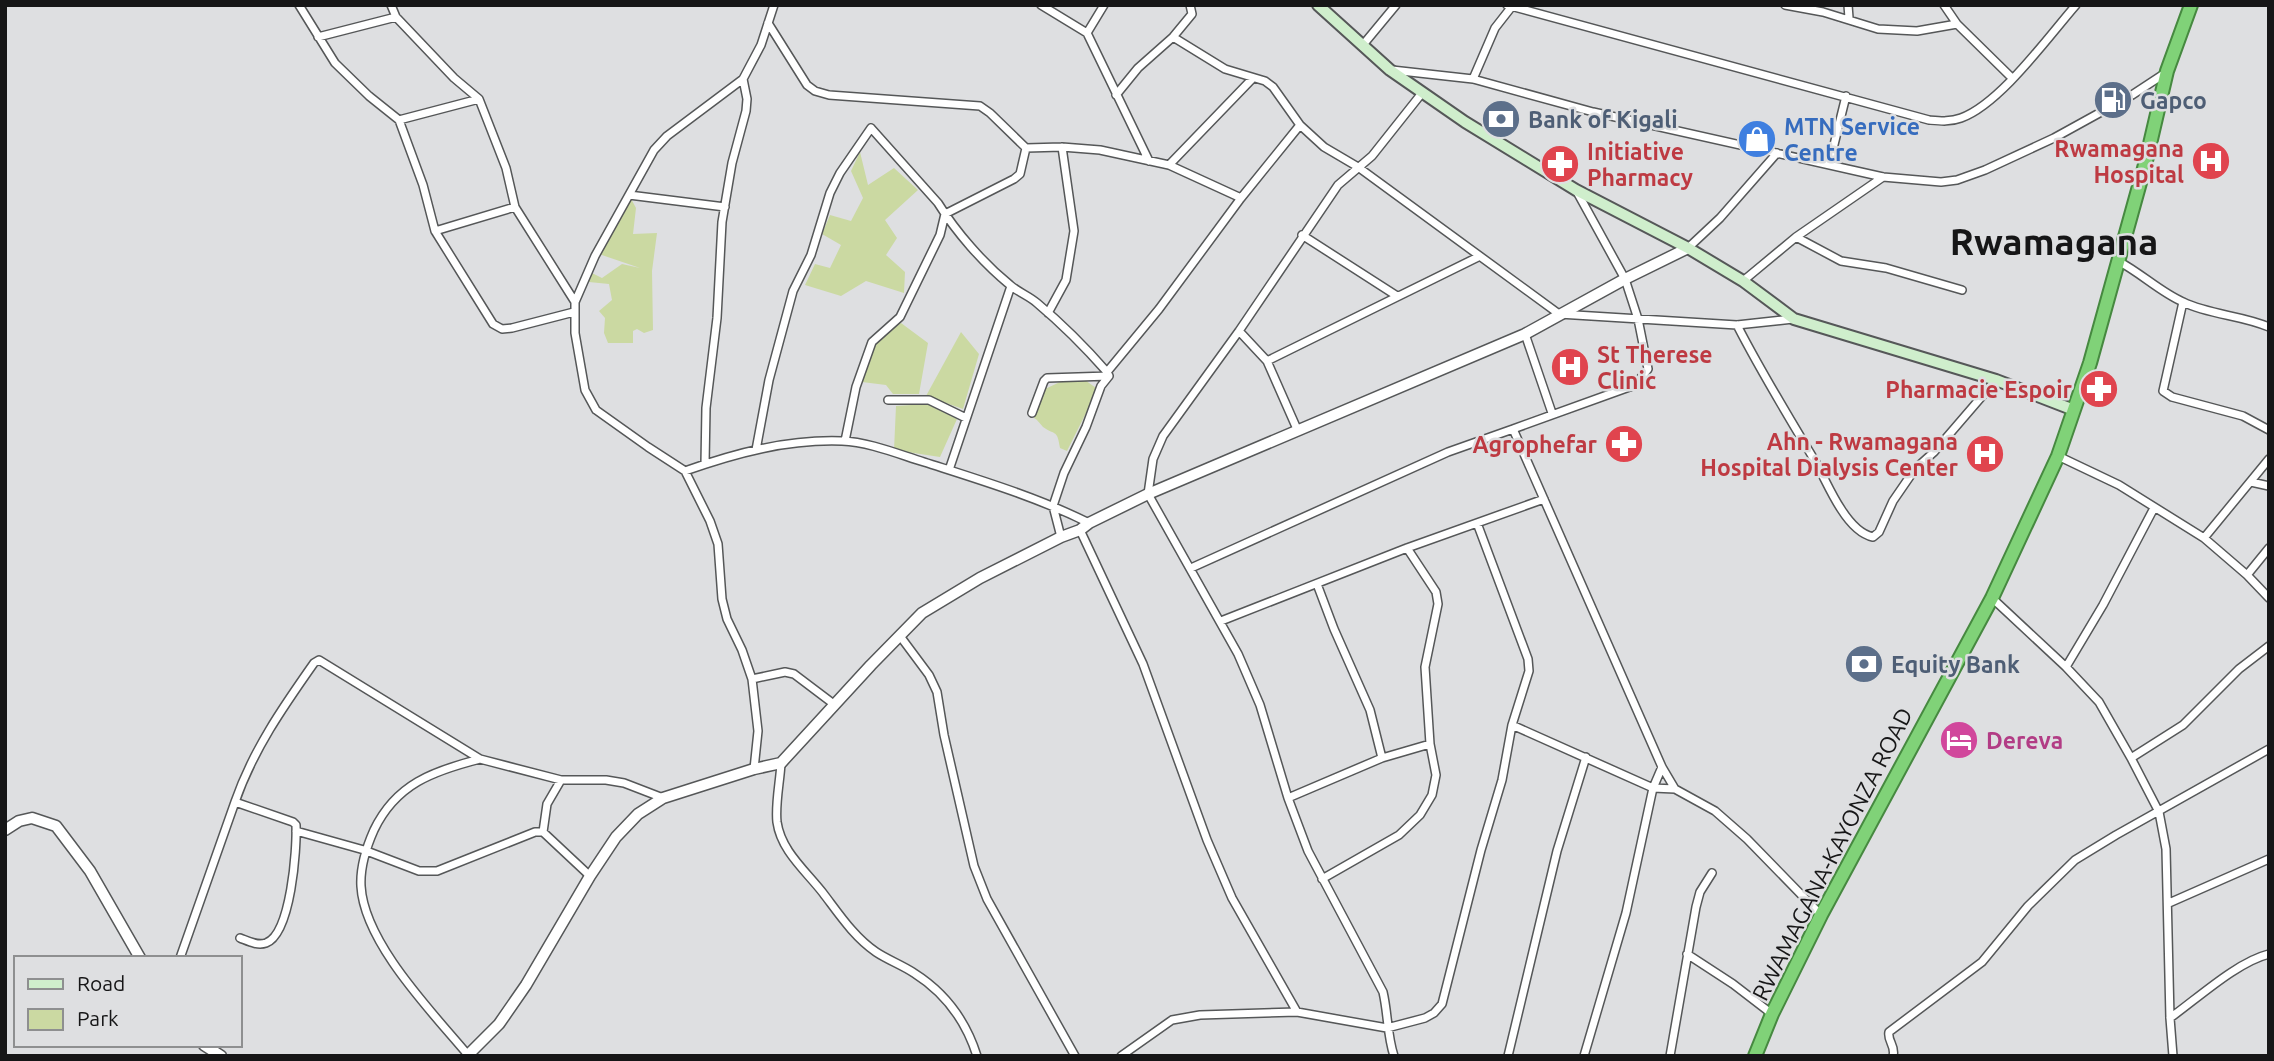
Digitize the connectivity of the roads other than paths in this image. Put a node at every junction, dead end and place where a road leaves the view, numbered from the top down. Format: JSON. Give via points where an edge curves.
{"nodes":[{"id":1,"x":299,"y":5,"type":"edge"},
{"id":2,"x":391,"y":5,"type":"edge"},
{"id":3,"x":774,"y":5,"type":"edge"},
{"id":4,"x":1041,"y":5,"type":"edge"},
{"id":5,"x":1104,"y":5,"type":"edge"},
{"id":6,"x":1190,"y":5,"type":"edge"},
{"id":7,"x":1318,"y":5,"type":"edge"},
{"id":8,"x":1396,"y":5,"type":"edge"},
{"id":9,"x":1785,"y":5,"type":"edge"},
{"id":10,"x":1848,"y":5,"type":"edge"},
{"id":11,"x":1944,"y":5,"type":"edge"},
{"id":12,"x":2076,"y":5,"type":"edge"},
{"id":13,"x":2190,"y":5,"type":"edge"},
{"id":14,"x":1510,"y":6,"type":"edge"},
{"id":15,"x":396,"y":17,"type":"junction"},
{"id":16,"x":1849,"y":18,"type":"junction"},
{"id":17,"x":768,"y":23,"type":"junction"},
{"id":18,"x":1957,"y":24,"type":"junction"},
{"id":19,"x":1087,"y":33,"type":"junction"},
{"id":20,"x":318,"y":37,"type":"junction"},
{"id":21,"x":1173,"y":37,"type":"junction"},
{"id":22,"x":1362,"y":46,"type":"junction"},
{"id":23,"x":1390,"y":70,"type":"junction"},
{"id":24,"x":2167,"y":71,"type":"junction"},
{"id":25,"x":2012,"y":78,"type":"junction"},
{"id":26,"x":743,"y":79,"type":"junction"},
{"id":27,"x":1252,"y":79,"type":"junction"},
{"id":28,"x":1473,"y":79,"type":"junction"},
{"id":29,"x":1422,"y":93,"type":"junction"},
{"id":30,"x":1116,"y":95,"type":"junction"},
{"id":31,"x":1846,"y":96,"type":"junction"},
{"id":32,"x":479,"y":99,"type":"junction"},
{"id":33,"x":399,"y":120,"type":"junction"},
{"id":34,"x":1300,"y":125,"type":"junction"},
{"id":35,"x":1062,"y":147,"type":"junction"},
{"id":36,"x":1026,"y":148,"type":"junction"},
{"id":37,"x":1777,"y":153,"type":"junction"},
{"id":38,"x":1149,"y":162,"type":"junction"},
{"id":39,"x":1829,"y":164,"type":"junction"},
{"id":40,"x":1169,"y":165,"type":"junction"},
{"id":41,"x":1358,"y":167,"type":"junction"},
{"id":42,"x":1883,"y":177,"type":"junction"},
{"id":43,"x":1576,"y":190,"type":"junction"},
{"id":44,"x":629,"y":195,"type":"junction"},
{"id":45,"x":1241,"y":198,"type":"junction"},
{"id":46,"x":514,"y":207,"type":"junction"},
{"id":47,"x":724,"y":207,"type":"junction"},
{"id":48,"x":946,"y":215,"type":"junction"},
{"id":49,"x":435,"y":231,"type":"junction"},
{"id":50,"x":1302,"y":235,"type":"junction"},
{"id":51,"x":1796,"y":237,"type":"junction"},
{"id":52,"x":1688,"y":248,"type":"junction"},
{"id":53,"x":1478,"y":257,"type":"junction"},
{"id":54,"x":2118,"y":261,"type":"junction"},
{"id":55,"x":1625,"y":279,"type":"junction"},
{"id":56,"x":1743,"y":281,"type":"junction"},
{"id":57,"x":1011,"y":286,"type":"junction"},
{"id":58,"x":1962,"y":290,"type":"dead end"},
{"id":59,"x":1397,"y":296,"type":"junction"},
{"id":60,"x":575,"y":302,"type":"junction"},
{"id":61,"x":2183,"y":302,"type":"junction"},
{"id":62,"x":574,"y":312,"type":"junction"},
{"id":63,"x":1048,"y":313,"type":"junction"},
{"id":64,"x":1559,"y":314,"type":"junction"},
{"id":65,"x":1638,"y":319,"type":"junction"},
{"id":66,"x":1794,"y":319,"type":"junction"},
{"id":67,"x":1737,"y":325,"type":"junction"},
{"id":68,"x":2269,"y":327,"type":"edge"},
{"id":69,"x":1239,"y":331,"type":"junction"},
{"id":70,"x":1525,"y":334,"type":"junction"},
{"id":71,"x":1267,"y":361,"type":"junction"},
{"id":72,"x":1108,"y":374,"type":"junction"},
{"id":73,"x":1996,"y":380,"type":"junction"},
{"id":74,"x":888,"y":400,"type":"dead end"},
{"id":75,"x":2074,"y":411,"type":"junction"},
{"id":76,"x":1031,"y":413,"type":"dead end"},
{"id":77,"x":1552,"y":413,"type":"junction"},
{"id":78,"x":966,"y":418,"type":"junction"},
{"id":79,"x":1297,"y":429,"type":"junction"},
{"id":80,"x":1513,"y":429,"type":"junction"},
{"id":81,"x":2269,"y":429,"type":"edge"},
{"id":82,"x":845,"y":441,"type":"junction"},
{"id":83,"x":756,"y":450,"type":"junction"},
{"id":84,"x":2059,"y":456,"type":"junction"},
{"id":85,"x":2269,"y":459,"type":"edge"},
{"id":86,"x":705,"y":464,"type":"junction"},
{"id":87,"x":2262,"y":468,"type":"junction"},
{"id":88,"x":949,"y":470,"type":"junction"},
{"id":89,"x":685,"y":471,"type":"junction"},
{"id":90,"x":2251,"y":482,"type":"junction"},
{"id":91,"x":2267,"y":485,"type":"edge"},
{"id":92,"x":1148,"y":494,"type":"junction"},
{"id":93,"x":1544,"y":499,"type":"junction"},
{"id":94,"x":1053,"y":506,"type":"junction"},
{"id":95,"x":2154,"y":508,"type":"junction"},
{"id":96,"x":1089,"y":523,"type":"junction"},
{"id":97,"x":1477,"y":523,"type":"junction"},
{"id":98,"x":1080,"y":530,"type":"junction"},
{"id":99,"x":1061,"y":537,"type":"junction"},
{"id":100,"x":2204,"y":538,"type":"junction"},
{"id":101,"x":1407,"y":548,"type":"junction"},
{"id":102,"x":2269,"y":548,"type":"edge"},
{"id":103,"x":1191,"y":568,"type":"junction"},
{"id":104,"x":2248,"y":575,"type":"junction"},
{"id":105,"x":1317,"y":584,"type":"junction"},
{"id":106,"x":1992,"y":598,"type":"junction"},
{"id":107,"x":2269,"y":598,"type":"edge"},
{"id":108,"x":1221,"y":621,"type":"junction"},
{"id":109,"x":900,"y":636,"type":"junction"},
{"id":110,"x":2269,"y":646,"type":"edge"},
{"id":111,"x":2066,"y":667,"type":"junction"},
{"id":112,"x":752,"y":679,"type":"junction"},
{"id":113,"x":835,"y":705,"type":"junction"},
{"id":114,"x":1512,"y":725,"type":"junction"},
{"id":115,"x":1430,"y":744,"type":"junction"},
{"id":116,"x":2269,"y":749,"type":"edge"},
{"id":117,"x":1586,"y":757,"type":"junction"},
{"id":118,"x":1382,"y":758,"type":"junction"},
{"id":119,"x":2132,"y":758,"type":"junction"},
{"id":120,"x":480,"y":759,"type":"junction"},
{"id":121,"x":781,"y":763,"type":"junction"},
{"id":122,"x":1662,"y":766,"type":"junction"},
{"id":123,"x":754,"y":769,"type":"junction"},
{"id":124,"x":561,"y":780,"type":"junction"},
{"id":125,"x":1653,"y":788,"type":"junction"},
{"id":126,"x":1675,"y":789,"type":"junction"},
{"id":127,"x":1288,"y":797,"type":"junction"},
{"id":128,"x":663,"y":798,"type":"junction"},
{"id":129,"x":235,"y":802,"type":"junction"},
{"id":130,"x":2159,"y":812,"type":"junction"},
{"id":131,"x":5,"y":830,"type":"edge"},
{"id":132,"x":296,"y":831,"type":"junction"},
{"id":133,"x":542,"y":832,"type":"junction"},
{"id":134,"x":365,"y":850,"type":"junction"},
{"id":135,"x":2269,"y":859,"type":"edge"},
{"id":136,"x":1712,"y":873,"type":"dead end"},
{"id":137,"x":590,"y":876,"type":"junction"},
{"id":138,"x":1322,"y":879,"type":"junction"},
{"id":139,"x":2169,"y":903,"type":"junction"},
{"id":140,"x":1821,"y":915,"type":"junction"},
{"id":141,"x":240,"y":938,"type":"dead end"},
{"id":142,"x":1687,"y":954,"type":"junction"},
{"id":143,"x":2269,"y":954,"type":"edge"},
{"id":144,"x":139,"y":956,"type":"edge"},
{"id":145,"x":181,"y":956,"type":"edge"},
{"id":146,"x":1297,"y":1012,"type":"junction"},
{"id":147,"x":1772,"y":1014,"type":"junction"},
{"id":148,"x":2170,"y":1018,"type":"junction"},
{"id":149,"x":1387,"y":1028,"type":"junction"},
{"id":150,"x":1393,"y":1055,"type":"edge"},
{"id":151,"x":467,"y":1056,"type":"edge"},
{"id":152,"x":977,"y":1056,"type":"edge"},
{"id":153,"x":1075,"y":1056,"type":"edge"},
{"id":154,"x":1121,"y":1056,"type":"edge"},
{"id":155,"x":1508,"y":1056,"type":"edge"},
{"id":156,"x":1584,"y":1056,"type":"edge"},
{"id":157,"x":1670,"y":1056,"type":"edge"},
{"id":158,"x":1755,"y":1056,"type":"edge"},
{"id":159,"x":1893,"y":1056,"type":"edge"},
{"id":160,"x":2173,"y":1056,"type":"edge"}],
"edges":[{"from":1,"to":20,"type":"street"},
{"from":2,"to":15,"type":"street"},
{"from":3,"to":17,"type":"street"},
{"from":4,"to":19,"type":"street"},
{"from":5,"to":19,"type":"street"},
{"from":6,"to":21,"type":"street","via":[[1192,14]]},
{"from":7,"to":22,"type":"main road"},
{"from":8,"to":22,"type":"street"},
{"from":9,"to":16,"type":"street"},
{"from":10,"to":16,"type":"street"},
{"from":11,"to":18,"type":"street"},
{"from":12,"to":25,"type":"street"},
{"from":13,"to":24,"type":"highway","name":"RWAMAGANA-KAYONZA ROAD"},
{"from":14,"to":28,"type":"street"},
{"from":14,"to":31,"type":"street"},
{"from":15,"to":20,"type":"street"},
{"from":15,"to":32,"type":"street"},
{"from":16,"to":18,"type":"street","via":[[1878,29],[1917,31]]},
{"from":17,"to":26,"type":"street"},
{"from":17,"to":36,"type":"street","via":[[807,85],[816,91],[980,106]]},
{"from":18,"to":25,"type":"street"},
{"from":19,"to":30,"type":"street"},
{"from":20,"to":33,"type":"street","via":[[335,63]]},
{"from":21,"to":27,"type":"street","via":[[1216,64]]},
{"from":21,"to":30,"type":"street"},
{"from":22,"to":23,"type":"main road"},
{"from":23,"to":28,"type":"street"},
{"from":23,"to":29,"type":"main road"},
{"from":24,"to":42,"type":"street","via":[[2054,138],[1985,170],[1941,182]]},
{"from":24,"to":54,"type":"highway","name":"RWAMAGANA-KAYONZA ROAD"},
{"from":25,"to":31,"type":"street","via":[[1984,105],[1947,122]]},
{"from":26,"to":44,"type":"street","via":[[654,149]]},
{"from":26,"to":47,"type":"street","via":[[746,111]]},
{"from":27,"to":34,"type":"street","via":[[1273,87]]},
{"from":27,"to":40,"type":"street"},
{"from":28,"to":37,"type":"street","via":[[1593,112]]},
{"from":29,"to":41,"type":"street","via":[[1381,147]]},
{"from":29,"to":43,"type":"main road"},
{"from":30,"to":38,"type":"street"},
{"from":31,"to":39,"type":"street"},
{"from":32,"to":33,"type":"street"},
{"from":32,"to":46,"type":"street","via":[[506,168]]},
{"from":33,"to":49,"type":"street"},
{"from":34,"to":41,"type":"street","via":[[1324,147]]},
{"from":34,"to":45,"type":"street"},
{"from":35,"to":36,"type":"street"},
{"from":35,"to":38,"type":"street","via":[[1100,150]]},
{"from":35,"to":63,"type":"street","via":[[1074,231],[1066,280]]},
{"from":36,"to":48,"type":"street","via":[[1020,174]]},
{"from":37,"to":39,"type":"street"},
{"from":37,"to":52,"type":"street"},
{"from":38,"to":40,"type":"street"},
{"from":39,"to":42,"type":"street"},
{"from":40,"to":45,"type":"street"},
{"from":41,"to":50,"type":"street","via":[[1338,185]]},
{"from":41,"to":53,"type":"street"},
{"from":42,"to":51,"type":"street"},
{"from":43,"to":52,"type":"main road"},
{"from":43,"to":55,"type":"street"},
{"from":44,"to":47,"type":"street"},
{"from":44,"to":60,"type":"street"},
{"from":45,"to":72,"type":"street"},
{"from":46,"to":49,"type":"street"},
{"from":46,"to":60,"type":"street"},
{"from":47,"to":86,"type":"street"},
{"from":48,"to":57,"type":"street"},
{"from":48,"to":82,"type":"street","via":[[900,317],[873,342],[856,387]]},
{"from":48,"to":83,"type":"street","via":[[871,128],[830,193],[811,255],[793,291]]},
{"from":49,"to":62,"type":"street","via":[[497,327],[512,328]]},
{"from":50,"to":59,"type":"street"},
{"from":50,"to":69,"type":"street"},
{"from":51,"to":56,"type":"street"},
{"from":51,"to":58,"type":"street","via":[[1841,261],[1886,268]]},
{"from":52,"to":55,"type":"street"},
{"from":52,"to":56,"type":"main road"},
{"from":53,"to":59,"type":"street"},
{"from":53,"to":64,"type":"street"},
{"from":54,"to":61,"type":"street"},
{"from":54,"to":75,"type":"highway","name":"RWAMAGANA-KAYONZA ROAD"},
{"from":55,"to":64,"type":"street"},
{"from":55,"to":65,"type":"street"},
{"from":56,"to":66,"type":"main road"},
{"from":57,"to":63,"type":"street"},
{"from":57,"to":78,"type":"street"},
{"from":59,"to":71,"type":"street"},
{"from":60,"to":62,"type":"street"},
{"from":61,"to":68,"type":"street"},
{"from":61,"to":81,"type":"street","via":[[2163,391]]},
{"from":62,"to":89,"type":"street","via":[[585,390],[596,410]]},
{"from":63,"to":72,"type":"street"},
{"from":64,"to":65,"type":"street"},
{"from":64,"to":70,"type":"street"},
{"from":65,"to":67,"type":"street"},
{"from":65,"to":77,"type":"street","via":[[1648,369],[1643,377],[1635,385]]},
{"from":66,"to":67,"type":"street"},
{"from":66,"to":73,"type":"main road"},
{"from":67,"to":73,"type":"street","via":[[1841,509],[1867,536],[1879,532],[1915,469]]},
{"from":69,"to":71,"type":"street"},
{"from":69,"to":92,"type":"street","via":[[1163,436],[1153,460]]},
{"from":70,"to":77,"type":"street"},
{"from":70,"to":79,"type":"street"},
{"from":71,"to":79,"type":"street"},
{"from":72,"to":76,"type":"street","via":[[1047,378]]},
{"from":72,"to":94,"type":"street"},
{"from":73,"to":75,"type":"main road"},
{"from":74,"to":78,"type":"street","via":[[929,400]]},
{"from":75,"to":84,"type":"highway","name":"RWAMAGANA-KAYONZA ROAD"},
{"from":77,"to":80,"type":"street"},
{"from":78,"to":88,"type":"street"},
{"from":79,"to":92,"type":"street"},
{"from":80,"to":93,"type":"street"},
{"from":80,"to":103,"type":"street","via":[[1448,452]]},
{"from":82,"to":83,"type":"street","via":[[790,443]]},
{"from":82,"to":88,"type":"street"},
{"from":83,"to":86,"type":"street"},
{"from":84,"to":95,"type":"street"},
{"from":84,"to":106,"type":"highway","name":"RWAMAGANA-KAYONZA ROAD"},
{"from":85,"to":87,"type":"street"},
{"from":86,"to":89,"type":"street"},
{"from":87,"to":90,"type":"street"},
{"from":87,"to":91,"type":"street"},
{"from":88,"to":94,"type":"street"},
{"from":89,"to":112,"type":"street","via":[[718,544],[727,619]]},
{"from":90,"to":91,"type":"street"},
{"from":90,"to":100,"type":"street"},
{"from":92,"to":96,"type":"street"},
{"from":92,"to":103,"type":"street"},
{"from":93,"to":97,"type":"street"},
{"from":93,"to":122,"type":"street"},
{"from":94,"to":96,"type":"street"},
{"from":94,"to":99,"type":"street"},
{"from":95,"to":100,"type":"street"},
{"from":95,"to":111,"type":"street"},
{"from":96,"to":98,"type":"street"},
{"from":97,"to":101,"type":"street"},
{"from":97,"to":114,"type":"street","via":[[1528,659],[1529,671]]},
{"from":98,"to":99,"type":"street"},
{"from":98,"to":146,"type":"street","via":[[1143,664],[1232,898]]},
{"from":99,"to":109,"type":"street","via":[[922,613]]},
{"from":100,"to":104,"type":"street"},
{"from":101,"to":105,"type":"street"},
{"from":101,"to":115,"type":"street","via":[[1436,593],[1425,667]]},
{"from":102,"to":104,"type":"street"},
{"from":103,"to":108,"type":"street"},
{"from":104,"to":107,"type":"street"},
{"from":105,"to":108,"type":"street"},
{"from":105,"to":118,"type":"street","via":[[1370,710]]},
{"from":106,"to":111,"type":"street"},
{"from":106,"to":140,"type":"highway","name":"RWAMAGANA-KAYONZA ROAD"},
{"from":108,"to":127,"type":"street","via":[[1260,705]]},
{"from":109,"to":113,"type":"street"},
{"from":109,"to":153,"type":"street","via":[[937,692],[974,866],[987,899]]},
{"from":110,"to":119,"type":"street","via":[[2183,725]]},
{"from":111,"to":119,"type":"street","via":[[2099,702]]},
{"from":112,"to":113,"type":"street","via":[[794,674]]},
{"from":112,"to":123,"type":"street","via":[[758,731]]},
{"from":113,"to":121,"type":"street"},
{"from":114,"to":117,"type":"street"},
{"from":114,"to":149,"type":"street","via":[[1502,780],[1442,1004],[1425,1018]]},
{"from":115,"to":118,"type":"street"},
{"from":115,"to":138,"type":"street","via":[[1436,775],[1432,795],[1420,816],[1399,835]]},
{"from":116,"to":130,"type":"street"},
{"from":117,"to":125,"type":"street"},
{"from":117,"to":155,"type":"street","via":[[1557,851]]},
{"from":118,"to":127,"type":"street"},
{"from":119,"to":130,"type":"street"},
{"from":120,"to":124,"type":"street"},
{"from":120,"to":129,"type":"street","via":[[317,661],[262,741]]},
{"from":120,"to":134,"type":"street","via":[[442,769],[397,796],[381,816]]},
{"from":121,"to":123,"type":"street"},
{"from":121,"to":152,"type":"street","via":[[777,820],[791,855],[859,937],[936,989],[956,1013]]},
{"from":122,"to":125,"type":"street"},
{"from":122,"to":126,"type":"street"},
{"from":123,"to":128,"type":"street"},
{"from":124,"to":128,"type":"street","via":[[624,783]]},
{"from":124,"to":133,"type":"street","via":[[547,804]]},
{"from":125,"to":126,"type":"street"},
{"from":125,"to":156,"type":"street","via":[[1626,913]]},
{"from":126,"to":140,"type":"street","via":[[1715,811]]},
{"from":127,"to":138,"type":"street"},
{"from":128,"to":137,"type":"street","via":[[638,814],[616,837]]},
{"from":129,"to":132,"type":"street","via":[[293,822]]},
{"from":129,"to":145,"type":"street"},
{"from":130,"to":139,"type":"street"},
{"from":130,"to":159,"type":"street","via":[[2076,860],[2048,885],[1982,962],[1889,1031]]},
{"from":131,"to":144,"type":"street","via":[[32,818],[56,826],[90,871]]},
{"from":132,"to":134,"type":"street"},
{"from":132,"to":141,"type":"street","via":[[295,870],[276,935],[258,944]]},
{"from":133,"to":134,"type":"street","via":[[437,871],[419,871]]},
{"from":133,"to":137,"type":"street"},
{"from":134,"to":151,"type":"street","via":[[361,885],[369,921],[407,981]]},
{"from":135,"to":139,"type":"street"},
{"from":136,"to":142,"type":"street","via":[[1700,892]]},
{"from":137,"to":151,"type":"street","via":[[526,985],[499,1024]]},
{"from":138,"to":149,"type":"street","via":[[1383,992]]},
{"from":139,"to":148,"type":"street"},
{"from":140,"to":147,"type":"highway","name":"RWAMAGANA-KAYONZA ROAD"},
{"from":142,"to":147,"type":"street"},
{"from":142,"to":157,"type":"street"},
{"from":143,"to":148,"type":"street","via":[[2229,974]]},
{"from":146,"to":149,"type":"street"},
{"from":146,"to":154,"type":"street","via":[[1172,1020]]},
{"from":147,"to":158,"type":"highway","name":"RWAMAGANA-KAYONZA ROAD"},
{"from":148,"to":160,"type":"street"},
{"from":149,"to":150,"type":"street"}]}
